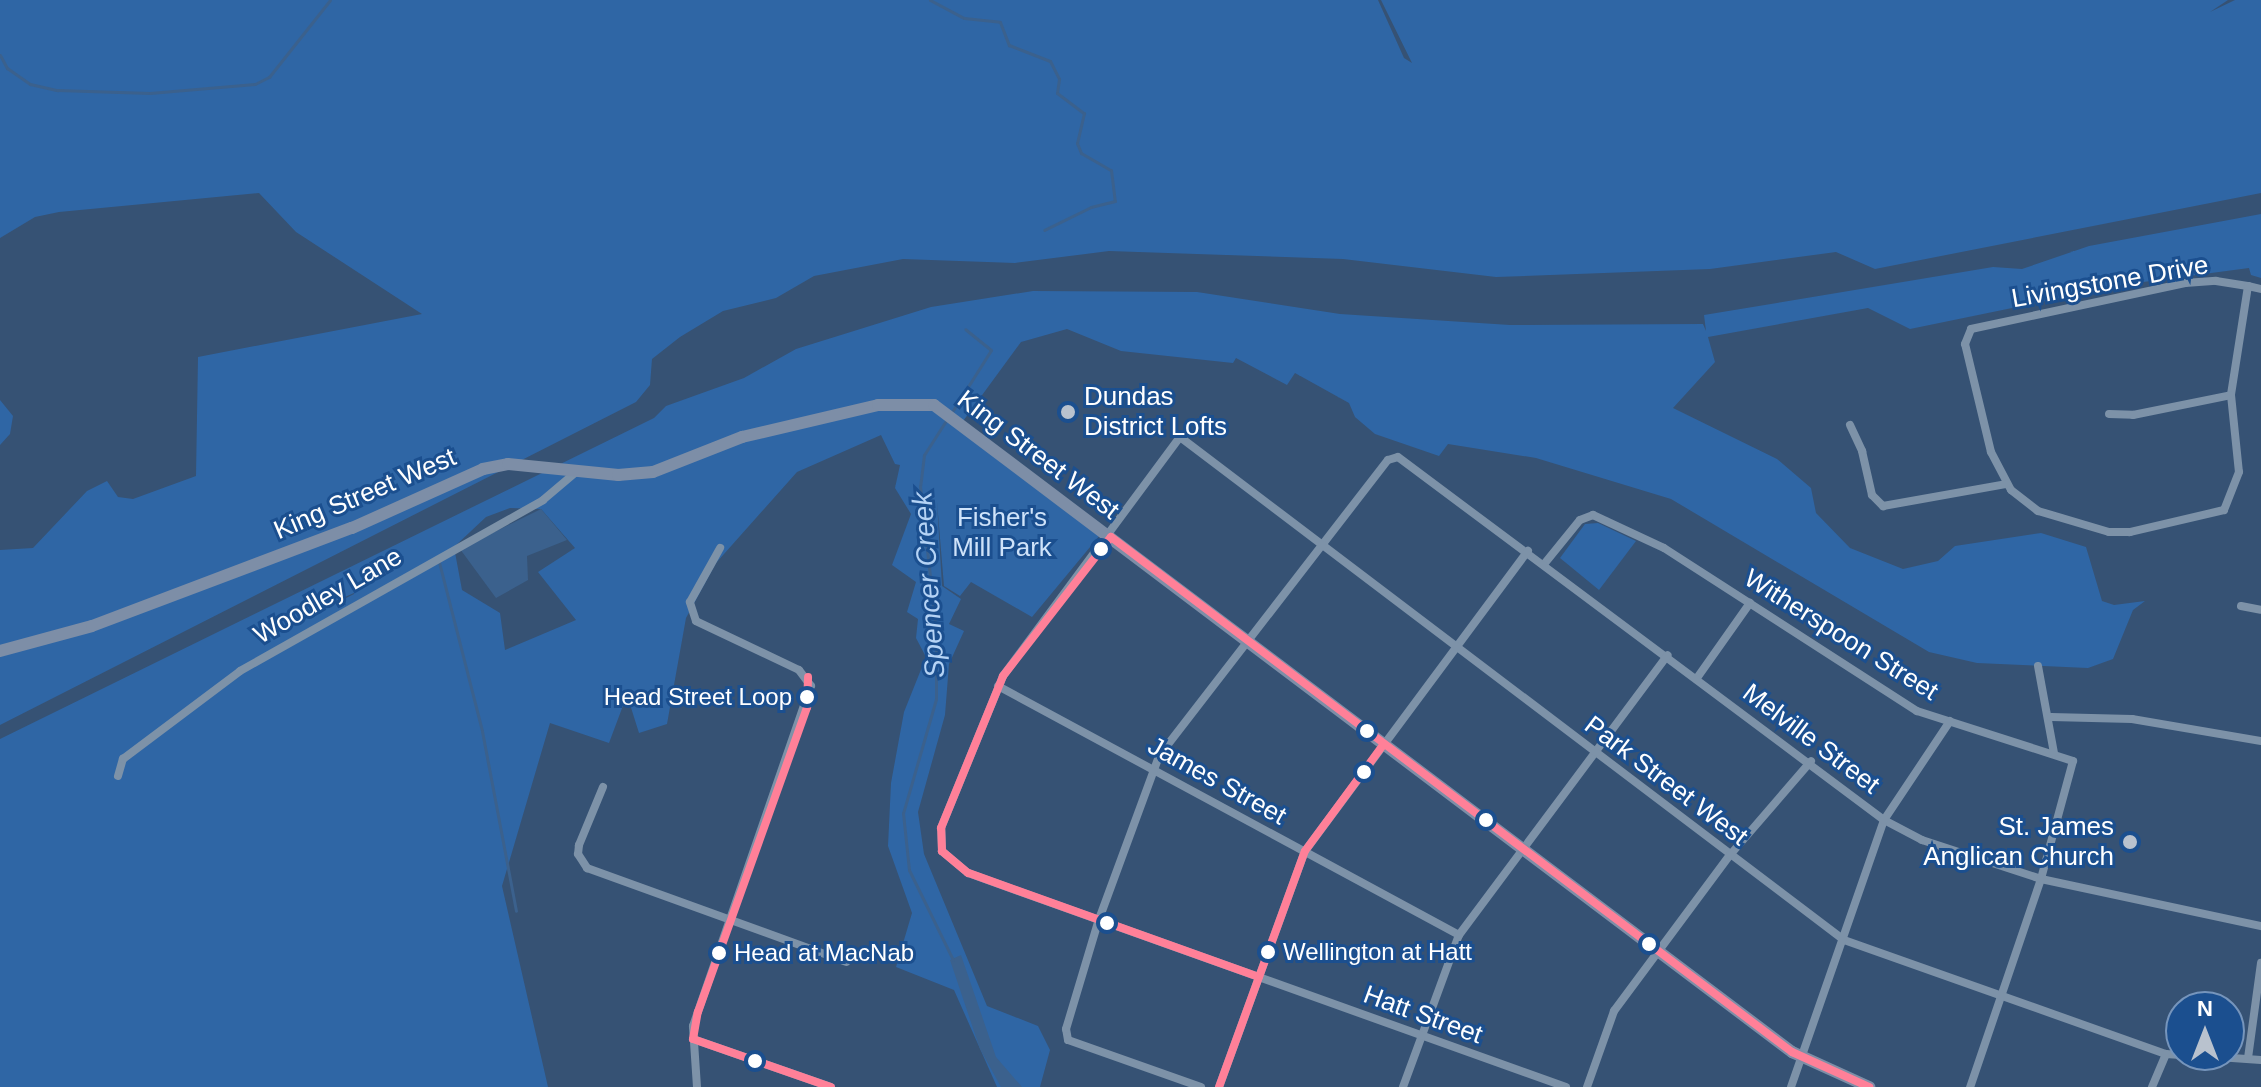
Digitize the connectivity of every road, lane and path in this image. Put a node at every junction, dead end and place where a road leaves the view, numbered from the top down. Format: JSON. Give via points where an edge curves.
{"nodes":[{"id":1,"x":2248,"y":286,"type":"junction"},
{"id":2,"x":2261,"y":289,"type":"edge"},
{"id":3,"x":2231,"y":395,"type":"junction"},
{"id":4,"x":2109,"y":414,"type":"dead end"},
{"id":5,"x":1850,"y":425,"type":"dead end"},
{"id":6,"x":576,"y":472,"type":"junction"},
{"id":7,"x":2007,"y":484,"type":"junction"},
{"id":8,"x":1111,"y":537,"type":"junction"},
{"id":9,"x":1321,"y":544,"type":"junction"},
{"id":10,"x":720,"y":548,"type":"dead end"},
{"id":11,"x":1528,"y":551,"type":"junction"},
{"id":12,"x":1545,"y":563,"type":"junction"},
{"id":13,"x":1750,"y":603,"type":"junction"},
{"id":14,"x":2241,"y":606,"type":"dead end"},
{"id":15,"x":2261,"y":610,"type":"edge"},
{"id":16,"x":1247,"y":640,"type":"junction"},
{"id":17,"x":1458,"y":646,"type":"junction"},
{"id":18,"x":0,"y":651,"type":"edge"},
{"id":19,"x":1668,"y":655,"type":"junction"},
{"id":20,"x":2038,"y":666,"type":"dead end"},
{"id":21,"x":1697,"y":678,"type":"junction"},
{"id":22,"x":998,"y":686,"type":"junction"},
{"id":23,"x":2051,"y":717,"type":"junction"},
{"id":24,"x":1950,"y":721,"type":"junction"},
{"id":25,"x":2261,"y":741,"type":"edge"},
{"id":26,"x":1384,"y":744,"type":"junction"},
{"id":27,"x":1595,"y":752,"type":"junction"},
{"id":28,"x":2054,"y":753,"type":"junction"},
{"id":29,"x":1811,"y":761,"type":"junction"},
{"id":30,"x":1152,"y":767,"type":"junction"},
{"id":31,"x":118,"y":776,"type":"dead end"},
{"id":32,"x":603,"y":787,"type":"dead end"},
{"id":33,"x":1884,"y":820,"type":"junction"},
{"id":34,"x":1521,"y":848,"type":"junction"},
{"id":35,"x":1305,"y":851,"type":"junction"},
{"id":36,"x":1730,"y":855,"type":"junction"},
{"id":37,"x":2041,"y":879,"type":"junction"},
{"id":38,"x":730,"y":920,"type":"junction"},
{"id":39,"x":1098,"y":922,"type":"junction"},
{"id":40,"x":2261,"y":926,"type":"edge"},
{"id":41,"x":1459,"y":935,"type":"junction"},
{"id":42,"x":1844,"y":940,"type":"junction"},
{"id":43,"x":1660,"y":952,"type":"junction"},
{"id":44,"x":846,"y":962,"type":"dead end"},
{"id":45,"x":2261,"y":963,"type":"edge"},
{"id":46,"x":1259,"y":977,"type":"junction"},
{"id":47,"x":2002,"y":996,"type":"junction"},
{"id":48,"x":1422,"y":1036,"type":"junction"},
{"id":49,"x":693,"y":1039,"type":"junction"},
{"id":50,"x":2165,"y":1054,"type":"edge"},
{"id":51,"x":2165,"y":1056,"type":"edge"},
{"id":52,"x":1801,"y":1057,"type":"junction"},
{"id":53,"x":2245,"y":1058,"type":"edge"},
{"id":54,"x":2248,"y":1058,"type":"junction"},
{"id":55,"x":2261,"y":1060,"type":"edge"},
{"id":56,"x":697,"y":1087,"type":"edge"},
{"id":57,"x":831,"y":1087,"type":"edge"},
{"id":58,"x":1201,"y":1087,"type":"edge"},
{"id":59,"x":1219,"y":1087,"type":"edge"},
{"id":60,"x":1403,"y":1087,"type":"edge"},
{"id":61,"x":1566,"y":1087,"type":"edge"},
{"id":62,"x":1587,"y":1087,"type":"edge"},
{"id":63,"x":1791,"y":1087,"type":"edge"},
{"id":64,"x":1869,"y":1087,"type":"edge"},
{"id":65,"x":1970,"y":1087,"type":"edge"},
{"id":66,"x":2152,"y":1087,"type":"edge"}],
"edges":[{"from":1,"to":2,"type":"street","name":"Livingstone Drive"},
{"from":1,"to":3,"type":"street"},
{"from":1,"to":7,"type":"street","name":"Livingstone Drive","via":[[2185,283],[1968,332],[1965,344],[1991,452]]},
{"from":3,"to":4,"type":"street","via":[[2133,415]]},
{"from":3,"to":7,"type":"street","via":[[2239,472],[2233,499],[2214,516],[2109,532],[2038,511]]},
{"from":5,"to":7,"type":"street","via":[[1872,495],[1883,506]]},
{"from":6,"to":8,"type":"main road","name":"King Street West","via":[[653,472],[742,437],[913,401],[961,421]]},
{"from":6,"to":18,"type":"main road","name":"King Street West","via":[[508,464],[483,469],[352,528],[92,626]]},
{"from":6,"to":31,"type":"street","name":"Woodley Lane","via":[[543,500],[240,671],[123,759]]},
{"from":8,"to":9,"type":"street","name":"Park Street West","via":[[1180,437]]},
{"from":8,"to":16,"type":"main road","name":"King Street West"},
{"from":8,"to":22,"type":"street"},
{"from":9,"to":11,"type":"street","name":"Melville Street","via":[[1388,460],[1398,457]]},
{"from":9,"to":16,"type":"street"},
{"from":9,"to":17,"type":"street","name":"Park Street West"},
{"from":10,"to":38,"type":"street","via":[[690,602],[696,621],[799,670],[811,686]]},
{"from":11,"to":12,"type":"street","name":"Melville Street"},
{"from":11,"to":17,"type":"street"},
{"from":12,"to":13,"type":"street","name":"Witherspoon Street","via":[[1580,520],[1593,515],[1664,548]]},
{"from":12,"to":19,"type":"street","name":"Melville Street"},
{"from":13,"to":21,"type":"street"},
{"from":13,"to":24,"type":"street","name":"Witherspoon Street","via":[[1917,711]]},
{"from":14,"to":15,"type":"street"},
{"from":16,"to":26,"type":"main road","name":"King Street West"},
{"from":16,"to":30,"type":"street"},
{"from":17,"to":26,"type":"street"},
{"from":17,"to":27,"type":"street","name":"Park Street West"},
{"from":19,"to":21,"type":"street","name":"Melville Street"},
{"from":19,"to":27,"type":"street"},
{"from":20,"to":23,"type":"street"},
{"from":21,"to":29,"type":"street","name":"Melville Street"},
{"from":22,"to":30,"type":"street","name":"James Street"},
{"from":22,"to":39,"type":"street","name":"Hatt Street","via":[[941,828],[942,851],[951,863]]},
{"from":23,"to":25,"type":"street","via":[[2132,719]]},
{"from":23,"to":28,"type":"street"},
{"from":24,"to":28,"type":"street","name":"Witherspoon Street"},
{"from":24,"to":33,"type":"street"},
{"from":26,"to":34,"type":"main road","name":"King Street West"},
{"from":26,"to":35,"type":"street"},
{"from":27,"to":34,"type":"street"},
{"from":27,"to":36,"type":"street","name":"Park Street West"},
{"from":28,"to":37,"type":"street","name":"Witherspoon Street","via":[[2071,759],[2075,767]]},
{"from":29,"to":33,"type":"street","name":"Melville Street"},
{"from":29,"to":36,"type":"street"},
{"from":30,"to":35,"type":"street","name":"James Street"},
{"from":30,"to":39,"type":"street"},
{"from":32,"to":38,"type":"street","via":[[579,845],[582,862],[597,873]]},
{"from":33,"to":37,"type":"street","name":"Melville Street","via":[[1922,840]]},
{"from":33,"to":42,"type":"street"},
{"from":34,"to":41,"type":"street"},
{"from":34,"to":43,"type":"main road","name":"King Street West"},
{"from":35,"to":41,"type":"street","name":"James Street"},
{"from":35,"to":46,"type":"street"},
{"from":36,"to":42,"type":"street","name":"Park Street West"},
{"from":36,"to":43,"type":"street"},
{"from":37,"to":40,"type":"street","name":"Melville Street"},
{"from":37,"to":47,"type":"street"},
{"from":38,"to":44,"type":"street"},
{"from":38,"to":49,"type":"street"},
{"from":39,"to":46,"type":"street","name":"Hatt Street"},
{"from":39,"to":58,"type":"street","via":[[1066,1029],[1068,1040]]},
{"from":41,"to":48,"type":"street"},
{"from":42,"to":47,"type":"street","name":"Park Street West"},
{"from":42,"to":52,"type":"street"},
{"from":43,"to":52,"type":"main road","name":"King Street West"},
{"from":43,"to":62,"type":"street","via":[[1609,1020]]},
{"from":45,"to":54,"type":"street"},
{"from":46,"to":48,"type":"street","name":"Hatt Street"},
{"from":46,"to":59,"type":"street"},
{"from":47,"to":50,"type":"street","name":"Park Street West"},
{"from":47,"to":65,"type":"street"},
{"from":48,"to":60,"type":"street"},
{"from":48,"to":61,"type":"street","name":"Hatt Street"},
{"from":49,"to":56,"type":"street"},
{"from":49,"to":57,"type":"street"},
{"from":51,"to":66,"type":"street"},
{"from":52,"to":63,"type":"street"},
{"from":52,"to":64,"type":"main road","name":"King Street West"},
{"from":53,"to":54,"type":"street"},
{"from":54,"to":55,"type":"street"}]}
